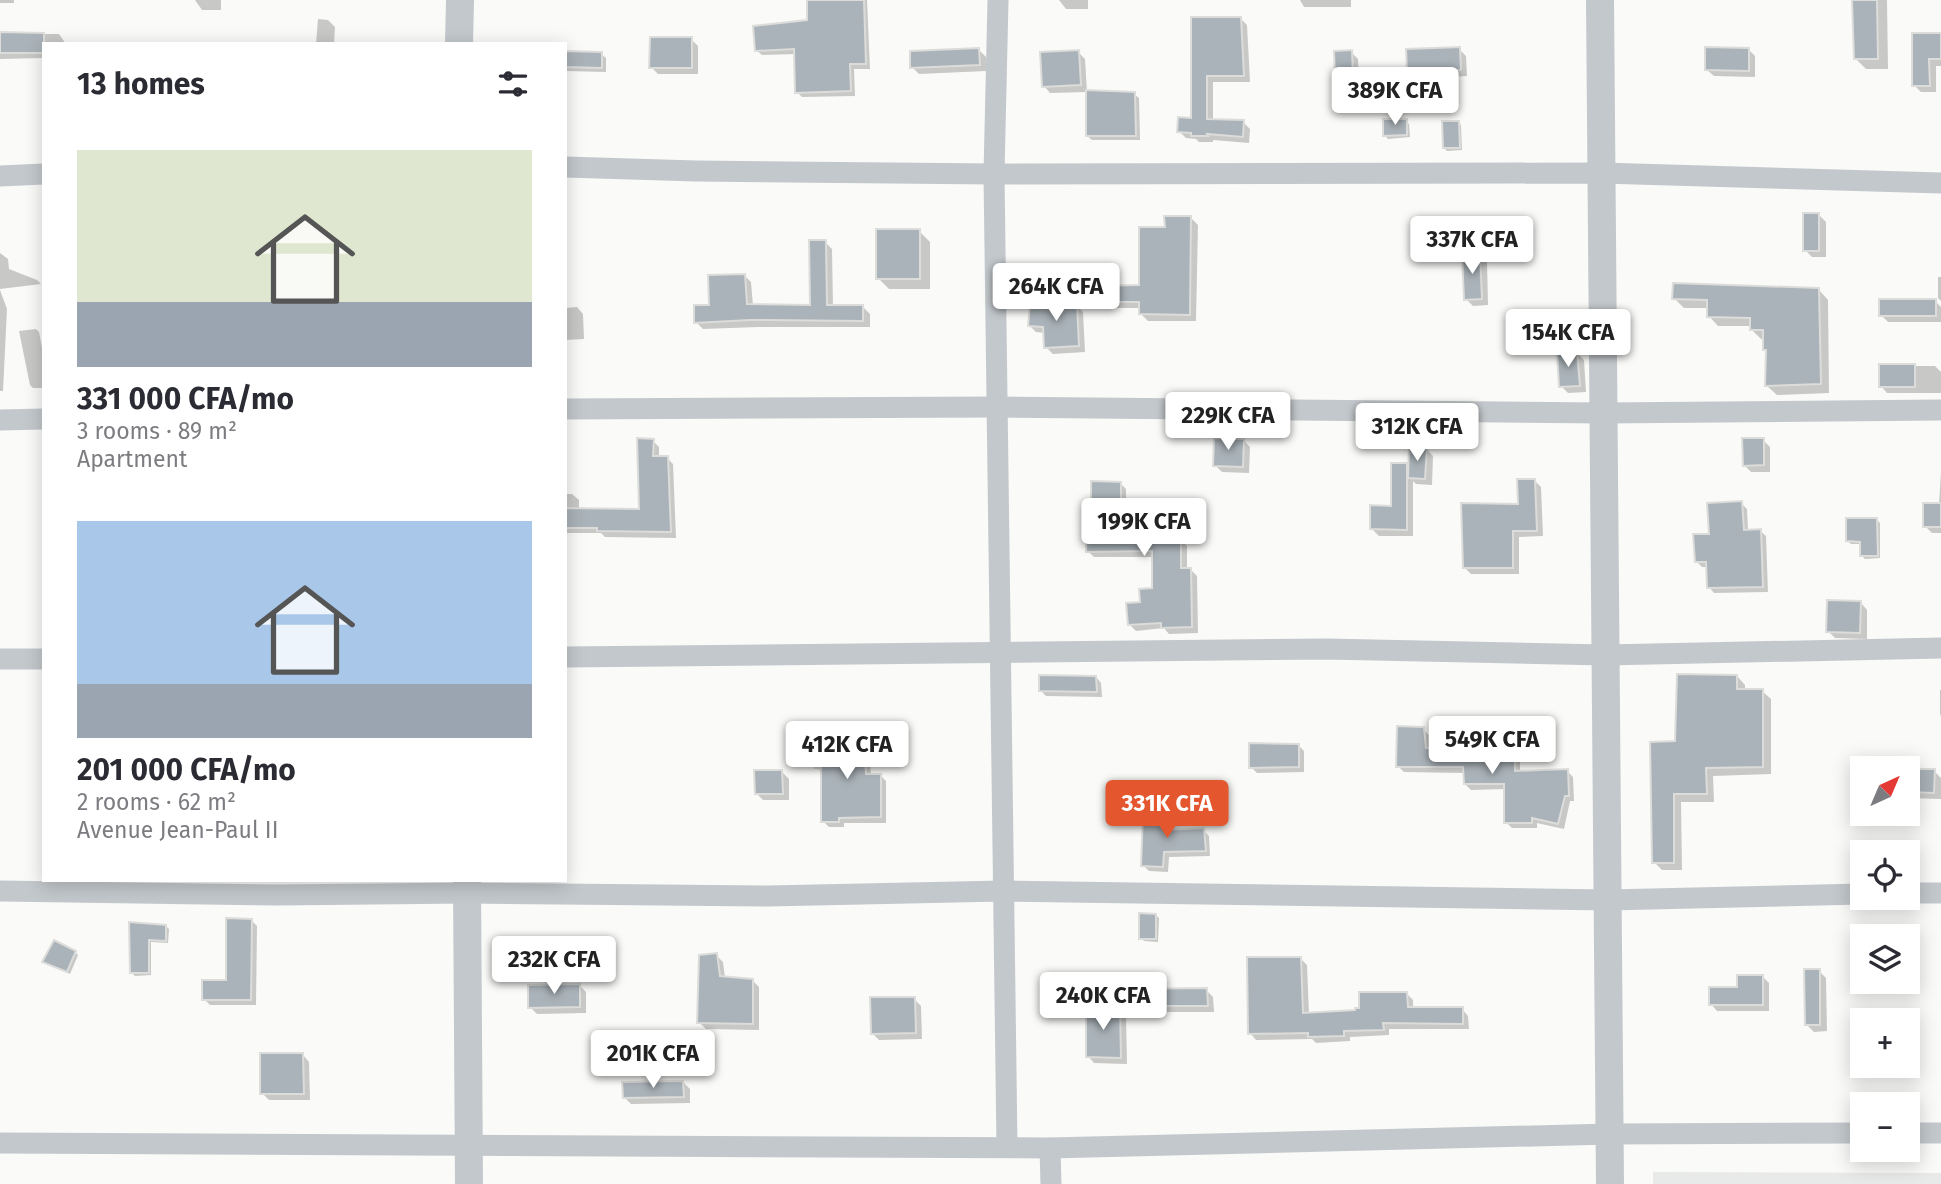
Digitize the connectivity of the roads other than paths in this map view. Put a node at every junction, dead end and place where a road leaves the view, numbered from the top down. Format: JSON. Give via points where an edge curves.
{"nodes":[{"id":1,"x":460,"y":0,"type":"edge"},
{"id":2,"x":998,"y":0,"type":"edge"},
{"id":3,"x":1600,"y":0,"type":"edge"},
{"id":4,"x":459,"y":42,"type":"edge"},
{"id":5,"x":567,"y":167,"type":"edge"},
{"id":6,"x":1601,"y":173,"type":"junction"},
{"id":7,"x":42,"y":174,"type":"edge"},
{"id":8,"x":994,"y":174,"type":"junction"},
{"id":9,"x":0,"y":176,"type":"edge"},
{"id":10,"x":1941,"y":183,"type":"edge"},
{"id":11,"x":997,"y":407,"type":"junction"},
{"id":12,"x":567,"y":409,"type":"edge"},
{"id":13,"x":1941,"y":410,"type":"edge"},
{"id":14,"x":1602,"y":413,"type":"junction"},
{"id":15,"x":42,"y":418,"type":"edge"},
{"id":16,"x":0,"y":420,"type":"edge"},
{"id":17,"x":1941,"y":648,"type":"edge"},
{"id":18,"x":1000,"y":651,"type":"junction"},
{"id":19,"x":1605,"y":655,"type":"junction"},
{"id":20,"x":567,"y":657,"type":"edge"},
{"id":21,"x":0,"y":659,"type":"edge"},
{"id":22,"x":42,"y":659,"type":"edge"},
{"id":23,"x":467,"y":886,"type":"edge"},
{"id":24,"x":0,"y":891,"type":"edge"},
{"id":25,"x":1003,"y":891,"type":"junction"},
{"id":26,"x":1920,"y":893,"type":"edge"},
{"id":27,"x":1941,"y":893,"type":"edge"},
{"id":28,"x":1850,"y":894,"type":"edge"},
{"id":29,"x":1608,"y":901,"type":"junction"},
{"id":30,"x":1850,"y":1133,"type":"edge"},
{"id":31,"x":1920,"y":1133,"type":"edge"},
{"id":32,"x":1941,"y":1133,"type":"edge"},
{"id":33,"x":1610,"y":1134,"type":"junction"},
{"id":34,"x":0,"y":1143,"type":"edge"},
{"id":35,"x":470,"y":1145,"type":"junction"},
{"id":36,"x":1007,"y":1147,"type":"junction"},
{"id":37,"x":1050,"y":1148,"type":"junction"},
{"id":38,"x":469,"y":1184,"type":"edge"},
{"id":39,"x":1051,"y":1184,"type":"edge"},
{"id":40,"x":1610,"y":1184,"type":"edge"}],
"edges":[{"from":1,"to":4,"type":"street"},
{"from":2,"to":8,"type":"street"},
{"from":3,"to":6,"type":"street"},
{"from":5,"to":8,"type":"street"},
{"from":6,"to":8,"type":"street"},
{"from":6,"to":10,"type":"street"},
{"from":6,"to":14,"type":"street"},
{"from":7,"to":9,"type":"street"},
{"from":8,"to":11,"type":"street"},
{"from":11,"to":12,"type":"street"},
{"from":11,"to":14,"type":"street"},
{"from":11,"to":18,"type":"street"},
{"from":13,"to":14,"type":"street"},
{"from":14,"to":19,"type":"street"},
{"from":15,"to":16,"type":"street"},
{"from":17,"to":19,"type":"street"},
{"from":18,"to":19,"type":"street","via":[[1327,649]]},
{"from":18,"to":20,"type":"street"},
{"from":18,"to":25,"type":"street"},
{"from":19,"to":29,"type":"street"},
{"from":21,"to":22,"type":"street"},
{"from":23,"to":24,"type":"street","via":[[278,895]]},
{"from":23,"to":25,"type":"street","via":[[768,895]]},
{"from":23,"to":35,"type":"street"},
{"from":25,"to":29,"type":"street"},
{"from":25,"to":36,"type":"street"},
{"from":26,"to":27,"type":"street"},
{"from":28,"to":29,"type":"street"},
{"from":29,"to":33,"type":"street"},
{"from":30,"to":33,"type":"street"},
{"from":31,"to":32,"type":"street"},
{"from":33,"to":37,"type":"street"},
{"from":33,"to":40,"type":"street"},
{"from":34,"to":35,"type":"street"},
{"from":35,"to":36,"type":"street"},
{"from":35,"to":38,"type":"street"},
{"from":36,"to":37,"type":"street"},
{"from":37,"to":39,"type":"street"}]}
